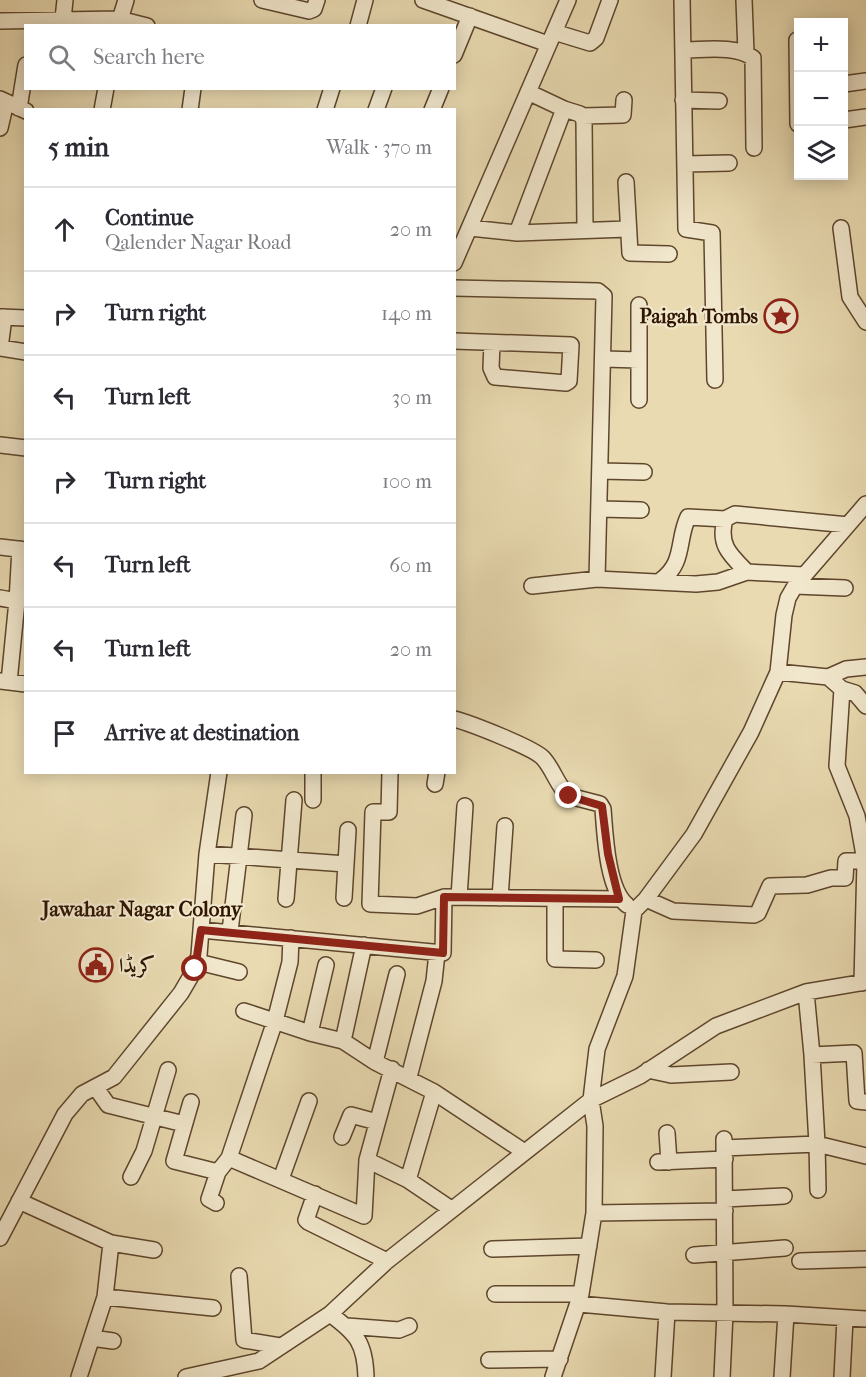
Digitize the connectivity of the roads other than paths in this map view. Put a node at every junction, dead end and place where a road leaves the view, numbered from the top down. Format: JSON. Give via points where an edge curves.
{"nodes":[{"id":1,"x":65,"y":0,"type":"edge"},
{"id":2,"x":126,"y":0,"type":"edge"},
{"id":3,"x":262,"y":0,"type":"edge"},
{"id":4,"x":365,"y":0,"type":"edge"},
{"id":5,"x":423,"y":0,"type":"edge"},
{"id":6,"x":568,"y":0,"type":"edge"},
{"id":7,"x":610,"y":0,"type":"edge"},
{"id":8,"x":682,"y":0,"type":"edge"},
{"id":9,"x":744,"y":0,"type":"edge"},
{"id":10,"x":310,"y":12,"type":"edge"},
{"id":11,"x":470,"y":16,"type":"junction"},
{"id":12,"x":63,"y":19,"type":"junction"},
{"id":13,"x":0,"y":21,"type":"edge"},
{"id":14,"x":119,"y":22,"type":"edge"},
{"id":15,"x":32,"y":23,"type":"edge"},
{"id":16,"x":359,"y":24,"type":"edge"},
{"id":17,"x":551,"y":38,"type":"junction"},
{"id":18,"x":456,"y":50,"type":"edge"},
{"id":19,"x":684,"y":50,"type":"junction"},
{"id":20,"x":746,"y":53,"type":"junction"},
{"id":21,"x":24,"y":71,"type":"edge"},
{"id":22,"x":866,"y":81,"type":"edge"},
{"id":23,"x":848,"y":83,"type":"edge"},
{"id":24,"x":106,"y":90,"type":"edge"},
{"id":25,"x":193,"y":90,"type":"edge"},
{"id":26,"x":331,"y":90,"type":"edge"},
{"id":27,"x":383,"y":90,"type":"edge"},
{"id":28,"x":440,"y":90,"type":"edge"},
{"id":29,"x":528,"y":92,"type":"junction"},
{"id":30,"x":624,"y":100,"type":"dead end"},
{"id":31,"x":683,"y":100,"type":"junction"},
{"id":32,"x":719,"y":101,"type":"dead end"},
{"id":33,"x":13,"y":105,"type":"edge"},
{"id":34,"x":102,"y":108,"type":"edge"},
{"id":35,"x":190,"y":108,"type":"edge"},
{"id":36,"x":326,"y":108,"type":"edge"},
{"id":37,"x":377,"y":108,"type":"edge"},
{"id":38,"x":433,"y":108,"type":"edge"},
{"id":39,"x":564,"y":109,"type":"junction"},
{"id":40,"x":582,"y":116,"type":"junction"},
{"id":41,"x":866,"y":117,"type":"edge"},
{"id":42,"x":848,"y":119,"type":"edge"},
{"id":43,"x":0,"y":128,"type":"edge"},
{"id":44,"x":754,"y":148,"type":"dead end"},
{"id":45,"x":729,"y":163,"type":"dead end"},
{"id":46,"x":685,"y":164,"type":"junction"},
{"id":47,"x":626,"y":182,"type":"dead end"},
{"id":48,"x":470,"y":228,"type":"junction"},
{"id":49,"x":841,"y":228,"type":"dead end"},
{"id":50,"x":585,"y":229,"type":"junction"},
{"id":51,"x":627,"y":229,"type":"junction"},
{"id":52,"x":518,"y":232,"type":"junction"},
{"id":53,"x":669,"y":254,"type":"dead end"},
{"id":54,"x":456,"y":259,"type":"edge"},
{"id":55,"x":456,"y":288,"type":"edge"},
{"id":56,"x":639,"y":305,"type":"dead end"},
{"id":57,"x":2,"y":317,"type":"edge"},
{"id":58,"x":24,"y":318,"type":"edge"},
{"id":59,"x":866,"y":322,"type":"edge"},
{"id":60,"x":456,"y":341,"type":"edge"},
{"id":61,"x":492,"y":343,"type":"junction"},
{"id":62,"x":0,"y":348,"type":"edge"},
{"id":63,"x":24,"y":352,"type":"edge"},
{"id":64,"x":604,"y":359,"type":"junction"},
{"id":65,"x":639,"y":360,"type":"junction"},
{"id":66,"x":715,"y":380,"type":"dead end"},
{"id":67,"x":639,"y":400,"type":"dead end"},
{"id":68,"x":0,"y":445,"type":"edge"},
{"id":69,"x":24,"y":448,"type":"edge"},
{"id":70,"x":601,"y":471,"type":"junction"},
{"id":71,"x":644,"y":472,"type":"dead end"},
{"id":72,"x":866,"y":504,"type":"edge"},
{"id":73,"x":600,"y":509,"type":"junction"},
{"id":74,"x":641,"y":510,"type":"dead end"},
{"id":75,"x":725,"y":519,"type":"junction"},
{"id":76,"x":848,"y":525,"type":"junction"},
{"id":77,"x":0,"y":547,"type":"edge"},
{"id":78,"x":23,"y":549,"type":"edge"},
{"id":79,"x":747,"y":572,"type":"junction"},
{"id":80,"x":597,"y":579,"type":"junction"},
{"id":81,"x":662,"y":580,"type":"junction"},
{"id":82,"x":799,"y":581,"type":"junction"},
{"id":83,"x":532,"y":586,"type":"dead end"},
{"id":84,"x":845,"y":588,"type":"dead end"},
{"id":85,"x":0,"y":598,"type":"edge"},
{"id":86,"x":17,"y":601,"type":"junction"},
{"id":87,"x":866,"y":667,"type":"edge"},
{"id":88,"x":778,"y":672,"type":"junction"},
{"id":89,"x":828,"y":677,"type":"junction"},
{"id":90,"x":5,"y":681,"type":"edge"},
{"id":91,"x":24,"y":684,"type":"edge"},
{"id":92,"x":842,"y":689,"type":"junction"},
{"id":93,"x":866,"y":706,"type":"edge"},
{"id":94,"x":456,"y":719,"type":"edge"},
{"id":95,"x":219,"y":774,"type":"edge"},
{"id":96,"x":313,"y":774,"type":"edge"},
{"id":97,"x":390,"y":774,"type":"edge"},
{"id":98,"x":294,"y":800,"type":"dead end"},
{"id":99,"x":313,"y":800,"type":"dead end"},
{"id":100,"x":465,"y":806,"type":"dead end"},
{"id":101,"x":244,"y":815,"type":"dead end"},
{"id":102,"x":505,"y":826,"type":"dead end"},
{"id":103,"x":348,"y":830,"type":"dead end"},
{"id":104,"x":207,"y":854,"type":"junction"},
{"id":105,"x":238,"y":855,"type":"junction"},
{"id":106,"x":290,"y":860,"type":"junction"},
{"id":107,"x":865,"y":861,"type":"edge"},
{"id":108,"x":346,"y":864,"type":"junction"},
{"id":109,"x":451,"y":897,"type":"junction"},
{"id":110,"x":344,"y":898,"type":"dead end"},
{"id":111,"x":500,"y":898,"type":"junction"},
{"id":112,"x":646,"y":898,"type":"junction"},
{"id":113,"x":286,"y":899,"type":"dead end"},
{"id":114,"x":555,"y":899,"type":"junction"},
{"id":115,"x":619,"y":899,"type":"junction"},
{"id":116,"x":634,"y":911,"type":"junction"},
{"id":117,"x":201,"y":930,"type":"junction"},
{"id":118,"x":230,"y":931,"type":"junction"},
{"id":119,"x":291,"y":938,"type":"junction"},
{"id":120,"x":364,"y":945,"type":"junction"},
{"id":121,"x":437,"y":953,"type":"junction"},
{"id":122,"x":596,"y":960,"type":"dead end"},
{"id":123,"x":198,"y":962,"type":"junction"},
{"id":124,"x":327,"y":964,"type":"dead end"},
{"id":125,"x":239,"y":972,"type":"dead end"},
{"id":126,"x":397,"y":974,"type":"dead end"},
{"id":127,"x":864,"y":983,"type":"edge"},
{"id":128,"x":806,"y":992,"type":"junction"},
{"id":129,"x":244,"y":1011,"type":"dead end"},
{"id":130,"x":275,"y":1021,"type":"junction"},
{"id":131,"x":310,"y":1033,"type":"junction"},
{"id":132,"x":343,"y":1041,"type":"junction"},
{"id":133,"x":812,"y":1055,"type":"junction"},
{"id":134,"x":375,"y":1062,"type":"junction"},
{"id":135,"x":392,"y":1069,"type":"junction"},
{"id":136,"x":168,"y":1070,"type":"dead end"},
{"id":137,"x":648,"y":1070,"type":"junction"},
{"id":138,"x":731,"y":1072,"type":"dead end"},
{"id":139,"x":410,"y":1077,"type":"junction"},
{"id":140,"x":96,"y":1088,"type":"junction"},
{"id":141,"x":434,"y":1092,"type":"junction"},
{"id":142,"x":591,"y":1100,"type":"junction"},
{"id":143,"x":309,"y":1101,"type":"dead end"},
{"id":144,"x":191,"y":1102,"type":"dead end"},
{"id":145,"x":866,"y":1102,"type":"edge"},
{"id":146,"x":154,"y":1115,"type":"junction"},
{"id":147,"x":377,"y":1122,"type":"junction"},
{"id":148,"x":184,"y":1124,"type":"junction"},
{"id":149,"x":668,"y":1133,"type":"dead end"},
{"id":150,"x":342,"y":1137,"type":"dead end"},
{"id":151,"x":817,"y":1144,"type":"junction"},
{"id":152,"x":724,"y":1149,"type":"junction"},
{"id":153,"x":524,"y":1151,"type":"junction"},
{"id":154,"x":866,"y":1156,"type":"edge"},
{"id":155,"x":229,"y":1158,"type":"junction"},
{"id":156,"x":367,"y":1160,"type":"junction"},
{"id":157,"x":218,"y":1172,"type":"junction"},
{"id":158,"x":131,"y":1177,"type":"dead end"},
{"id":159,"x":281,"y":1179,"type":"junction"},
{"id":160,"x":408,"y":1180,"type":"junction"},
{"id":161,"x":818,"y":1190,"type":"dead end"},
{"id":162,"x":315,"y":1194,"type":"junction"},
{"id":163,"x":784,"y":1197,"type":"dead end"},
{"id":164,"x":19,"y":1201,"type":"junction"},
{"id":165,"x":216,"y":1203,"type":"dead end"},
{"id":166,"x":725,"y":1205,"type":"junction"},
{"id":167,"x":452,"y":1209,"type":"junction"},
{"id":168,"x":594,"y":1213,"type":"junction"},
{"id":169,"x":0,"y":1238,"type":"edge"},
{"id":170,"x":111,"y":1243,"type":"junction"},
{"id":171,"x":589,"y":1246,"type":"junction"},
{"id":172,"x":785,"y":1248,"type":"dead end"},
{"id":173,"x":492,"y":1249,"type":"dead end"},
{"id":174,"x":154,"y":1250,"type":"dead end"},
{"id":175,"x":725,"y":1252,"type":"junction"},
{"id":176,"x":694,"y":1255,"type":"dead end"},
{"id":177,"x":866,"y":1259,"type":"edge"},
{"id":178,"x":387,"y":1261,"type":"junction"},
{"id":179,"x":801,"y":1261,"type":"dead end"},
{"id":180,"x":238,"y":1276,"type":"dead end"},
{"id":181,"x":495,"y":1294,"type":"dead end"},
{"id":182,"x":105,"y":1297,"type":"junction"},
{"id":183,"x":580,"y":1299,"type":"junction"},
{"id":184,"x":213,"y":1308,"type":"dead end"},
{"id":185,"x":667,"y":1312,"type":"junction"},
{"id":186,"x":725,"y":1313,"type":"junction"},
{"id":187,"x":330,"y":1314,"type":"junction"},
{"id":188,"x":786,"y":1314,"type":"junction"},
{"id":189,"x":845,"y":1319,"type":"junction"},
{"id":190,"x":866,"y":1319,"type":"edge"},
{"id":191,"x":346,"y":1326,"type":"junction"},
{"id":192,"x":409,"y":1326,"type":"dead end"},
{"id":193,"x":92,"y":1338,"type":"junction"},
{"id":194,"x":113,"y":1341,"type":"dead end"},
{"id":195,"x":280,"y":1346,"type":"junction"},
{"id":196,"x":560,"y":1359,"type":"junction"},
{"id":197,"x":489,"y":1360,"type":"dead end"},
{"id":198,"x":229,"y":1372,"type":"edge"},
{"id":199,"x":79,"y":1377,"type":"edge"},
{"id":200,"x":186,"y":1377,"type":"edge"},
{"id":201,"x":366,"y":1377,"type":"edge"},
{"id":202,"x":554,"y":1377,"type":"edge"},
{"id":203,"x":663,"y":1377,"type":"edge"},
{"id":204,"x":722,"y":1377,"type":"edge"},
{"id":205,"x":782,"y":1377,"type":"edge"},
{"id":206,"x":842,"y":1377,"type":"edge"}],
"edges":[{"from":1,"to":12,"type":"street"},
{"from":2,"to":14,"type":"street"},
{"from":3,"to":10,"type":"street"},
{"from":4,"to":16,"type":"street"},
{"from":5,"to":11,"type":"street"},
{"from":6,"to":17,"type":"street"},
{"from":7,"to":17,"type":"street","via":[[596,38],[590,43]]},
{"from":8,"to":19,"type":"street"},
{"from":9,"to":20,"type":"street"},
{"from":11,"to":17,"type":"street"},
{"from":11,"to":18,"type":"street"},
{"from":12,"to":14,"type":"street"},
{"from":12,"to":15,"type":"street"},
{"from":13,"to":15,"type":"street"},
{"from":17,"to":29,"type":"street"},
{"from":19,"to":20,"type":"street"},
{"from":19,"to":31,"type":"street"},
{"from":20,"to":44,"type":"street","via":[[754,64]]},
{"from":21,"to":33,"type":"street"},
{"from":22,"to":23,"type":"street"},
{"from":24,"to":34,"type":"street"},
{"from":25,"to":35,"type":"street"},
{"from":26,"to":36,"type":"street"},
{"from":27,"to":37,"type":"street"},
{"from":28,"to":38,"type":"street"},
{"from":29,"to":39,"type":"street"},
{"from":29,"to":48,"type":"street"},
{"from":30,"to":40,"type":"street","via":[[623,115]]},
{"from":31,"to":32,"type":"street"},
{"from":31,"to":46,"type":"street"},
{"from":33,"to":43,"type":"street"},
{"from":39,"to":40,"type":"street"},
{"from":39,"to":52,"type":"street"},
{"from":40,"to":50,"type":"street"},
{"from":41,"to":42,"type":"street"},
{"from":45,"to":46,"type":"street"},
{"from":46,"to":66,"type":"street","via":[[687,230],[712,233]]},
{"from":47,"to":51,"type":"street"},
{"from":48,"to":52,"type":"street"},
{"from":48,"to":54,"type":"street"},
{"from":49,"to":59,"type":"street","via":[[850,297]]},
{"from":50,"to":51,"type":"street"},
{"from":50,"to":52,"type":"street"},
{"from":51,"to":53,"type":"street","via":[[628,250],[632,254]]},
{"from":55,"to":64,"type":"street","via":[[601,292],[605,300]]},
{"from":56,"to":65,"type":"street"},
{"from":57,"to":58,"type":"street"},
{"from":57,"to":62,"type":"street"},
{"from":60,"to":61,"type":"street"},
{"from":61,"to":61,"type":"street","via":[[491,369],[495,377],[569,381],[571,345]]},
{"from":62,"to":63,"type":"street"},
{"from":64,"to":65,"type":"street"},
{"from":64,"to":70,"type":"street"},
{"from":65,"to":67,"type":"street"},
{"from":68,"to":69,"type":"street"},
{"from":70,"to":71,"type":"street"},
{"from":70,"to":73,"type":"street"},
{"from":72,"to":76,"type":"street"},
{"from":73,"to":74,"type":"street"},
{"from":73,"to":80,"type":"street"},
{"from":75,"to":76,"type":"street","via":[[735,514]]},
{"from":75,"to":79,"type":"street","via":[[722,534],[727,552]]},
{"from":75,"to":81,"type":"street","via":[[688,517],[679,559],[671,574]]},
{"from":76,"to":82,"type":"street"},
{"from":77,"to":78,"type":"street"},
{"from":78,"to":86,"type":"street"},
{"from":79,"to":81,"type":"street","via":[[707,584]]},
{"from":79,"to":82,"type":"street"},
{"from":80,"to":81,"type":"street"},
{"from":80,"to":83,"type":"street"},
{"from":82,"to":84,"type":"street"},
{"from":82,"to":88,"type":"street","via":[[788,598],[784,615]]},
{"from":85,"to":86,"type":"street"},
{"from":86,"to":90,"type":"street"},
{"from":87,"to":89,"type":"street","via":[[846,669]]},
{"from":88,"to":89,"type":"street"},
{"from":88,"to":112,"type":"street","via":[[751,732],[694,834]]},
{"from":89,"to":92,"type":"street"},
{"from":90,"to":91,"type":"street"},
{"from":92,"to":93,"type":"street","via":[[855,693]]},
{"from":92,"to":107,"type":"street","via":[[837,766],[857,816]]},
{"from":94,"to":115,"type":"street","via":[[537,753],[569,796],[600,804]]},
{"from":95,"to":104,"type":"street"},
{"from":96,"to":99,"type":"street"},
{"from":97,"to":109,"type":"street","via":[[389,812],[373,812],[370,904],[417,906]]},
{"from":98,"to":106,"type":"street"},
{"from":100,"to":109,"type":"street"},
{"from":101,"to":105,"type":"street"},
{"from":102,"to":111,"type":"street"},
{"from":103,"to":108,"type":"street"},
{"from":104,"to":105,"type":"street"},
{"from":104,"to":117,"type":"street"},
{"from":105,"to":106,"type":"street"},
{"from":105,"to":118,"type":"street"},
{"from":106,"to":108,"type":"street"},
{"from":106,"to":113,"type":"street"},
{"from":107,"to":112,"type":"street","via":[[846,861],[845,878],[770,886],[754,915],[673,911]]},
{"from":107,"to":127,"type":"street"},
{"from":108,"to":110,"type":"street"},
{"from":109,"to":111,"type":"street"},
{"from":109,"to":121,"type":"street","via":[[443,953]]},
{"from":111,"to":114,"type":"street"},
{"from":112,"to":116,"type":"street"},
{"from":114,"to":115,"type":"street"},
{"from":114,"to":122,"type":"street","via":[[555,959]]},
{"from":115,"to":116,"type":"street"},
{"from":116,"to":142,"type":"street","via":[[625,976],[597,1049]]},
{"from":117,"to":118,"type":"street"},
{"from":117,"to":123,"type":"street"},
{"from":118,"to":119,"type":"street"},
{"from":119,"to":120,"type":"street"},
{"from":119,"to":130,"type":"street","via":[[290,962]]},
{"from":120,"to":121,"type":"street"},
{"from":120,"to":132,"type":"street"},
{"from":121,"to":139,"type":"street","via":[[434,981]]},
{"from":123,"to":125,"type":"street"},
{"from":123,"to":140,"type":"street","via":[[157,1026],[114,1077]]},
{"from":124,"to":131,"type":"street"},
{"from":126,"to":134,"type":"street"},
{"from":127,"to":128,"type":"street"},
{"from":128,"to":133,"type":"street"},
{"from":128,"to":137,"type":"street","via":[[716,1026]]},
{"from":129,"to":130,"type":"street"},
{"from":130,"to":131,"type":"street"},
{"from":130,"to":155,"type":"street"},
{"from":131,"to":132,"type":"street"},
{"from":132,"to":134,"type":"street"},
{"from":133,"to":145,"type":"street","via":[[854,1053],[857,1101]]},
{"from":133,"to":151,"type":"street"},
{"from":134,"to":135,"type":"street"},
{"from":135,"to":139,"type":"street"},
{"from":135,"to":147,"type":"street"},
{"from":136,"to":146,"type":"street"},
{"from":137,"to":138,"type":"street","via":[[671,1075]]},
{"from":137,"to":142,"type":"street"},
{"from":139,"to":141,"type":"street"},
{"from":140,"to":146,"type":"street","via":[[108,1105]]},
{"from":140,"to":164,"type":"street","via":[[82,1094],[65,1114]]},
{"from":141,"to":153,"type":"street"},
{"from":141,"to":160,"type":"street"},
{"from":142,"to":153,"type":"street"},
{"from":142,"to":168,"type":"street","via":[[595,1126]]},
{"from":143,"to":159,"type":"street"},
{"from":144,"to":148,"type":"street"},
{"from":146,"to":148,"type":"street"},
{"from":146,"to":158,"type":"street","via":[[144,1151]]},
{"from":147,"to":150,"type":"street","via":[[351,1115]]},
{"from":147,"to":156,"type":"street"},
{"from":148,"to":157,"type":"street","via":[[174,1161]]},
{"from":149,"to":152,"type":"street","via":[[663,1162]]},
{"from":151,"to":152,"type":"street"},
{"from":151,"to":154,"type":"street"},
{"from":151,"to":161,"type":"street"},
{"from":152,"to":166,"type":"street"},
{"from":153,"to":167,"type":"street"},
{"from":155,"to":157,"type":"street"},
{"from":155,"to":159,"type":"street"},
{"from":156,"to":160,"type":"street"},
{"from":156,"to":162,"type":"street","via":[[364,1216]]},
{"from":157,"to":165,"type":"street","via":[[209,1199]]},
{"from":159,"to":162,"type":"street"},
{"from":160,"to":167,"type":"street"},
{"from":162,"to":178,"type":"street","via":[[308,1222]]},
{"from":163,"to":166,"type":"street"},
{"from":164,"to":169,"type":"street"},
{"from":164,"to":170,"type":"street"},
{"from":166,"to":168,"type":"street"},
{"from":166,"to":175,"type":"street"},
{"from":167,"to":178,"type":"street"},
{"from":168,"to":171,"type":"street"},
{"from":170,"to":174,"type":"street"},
{"from":170,"to":182,"type":"street"},
{"from":171,"to":173,"type":"street"},
{"from":171,"to":183,"type":"street"},
{"from":172,"to":175,"type":"street"},
{"from":175,"to":176,"type":"street"},
{"from":175,"to":186,"type":"street"},
{"from":177,"to":179,"type":"street"},
{"from":178,"to":187,"type":"street"},
{"from":180,"to":195,"type":"street","via":[[244,1340]]},
{"from":181,"to":183,"type":"street"},
{"from":182,"to":184,"type":"street"},
{"from":182,"to":193,"type":"street"},
{"from":183,"to":185,"type":"street"},
{"from":183,"to":196,"type":"street"},
{"from":185,"to":186,"type":"street"},
{"from":185,"to":203,"type":"street"},
{"from":186,"to":188,"type":"street"},
{"from":186,"to":204,"type":"street"},
{"from":187,"to":191,"type":"street"},
{"from":187,"to":195,"type":"street"},
{"from":188,"to":189,"type":"street"},
{"from":188,"to":205,"type":"street"},
{"from":189,"to":190,"type":"street"},
{"from":189,"to":206,"type":"street"},
{"from":191,"to":192,"type":"street","via":[[399,1330]]},
{"from":191,"to":201,"type":"street","via":[[365,1353]]},
{"from":193,"to":194,"type":"street"},
{"from":193,"to":199,"type":"street"},
{"from":195,"to":198,"type":"street","via":[[259,1361]]},
{"from":196,"to":197,"type":"street"},
{"from":196,"to":202,"type":"street"},
{"from":198,"to":200,"type":"street"}]}
